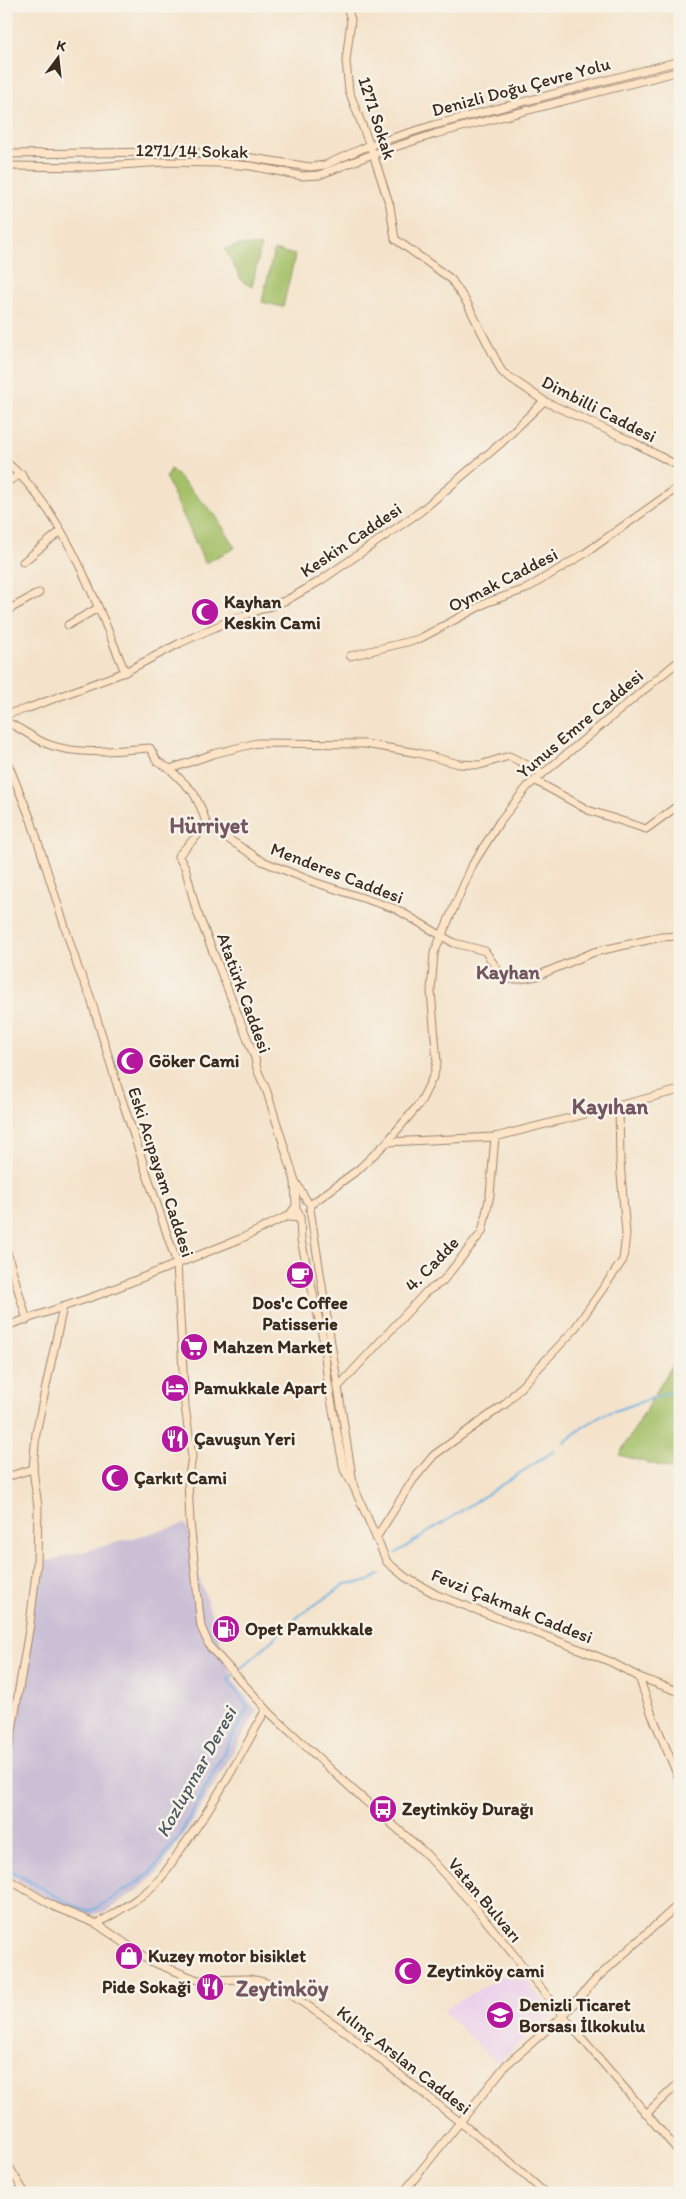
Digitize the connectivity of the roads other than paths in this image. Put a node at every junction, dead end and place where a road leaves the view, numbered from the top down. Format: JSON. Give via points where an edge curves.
{"nodes":[{"id":1,"x":347,"y":6,"type":"edge"},
{"id":2,"x":680,"y":61,"type":"edge"},
{"id":3,"x":680,"y":71,"type":"edge"},
{"id":4,"x":370,"y":145,"type":"junction"},
{"id":5,"x":6,"y":154,"type":"edge"},
{"id":6,"x":373,"y":154,"type":"junction"},
{"id":7,"x":6,"y":166,"type":"edge"},
{"id":8,"x":395,"y":239,"type":"joint"},
{"id":9,"x":544,"y":400,"type":"junction"},
{"id":10,"x":6,"y":462,"type":"edge"},
{"id":11,"x":680,"y":467,"type":"edge"},
{"id":12,"x":22,"y":474,"type":"junction"},
{"id":13,"x":6,"y":482,"type":"edge"},
{"id":14,"x":680,"y":486,"type":"edge"},
{"id":15,"x":61,"y":531,"type":"junction"},
{"id":16,"x":23,"y":562,"type":"dead end"},
{"id":17,"x":39,"y":593,"type":"dead end"},
{"id":18,"x":98,"y":608,"type":"junction"},
{"id":19,"x":6,"y":611,"type":"edge"},
{"id":20,"x":68,"y":626,"type":"dead end"},
{"id":21,"x":350,"y":656,"type":"dead end"},
{"id":22,"x":680,"y":660,"type":"edge"},
{"id":23,"x":125,"y":672,"type":"junction"},
{"id":24,"x":6,"y":714,"type":"edge"},
{"id":25,"x":6,"y":722,"type":"edge"},
{"id":26,"x":6,"y":759,"type":"edge"},
{"id":27,"x":170,"y":769,"type":"junction"},
{"id":28,"x":544,"y":773,"type":"junction"},
{"id":29,"x":536,"y":781,"type":"junction"},
{"id":30,"x":680,"y":804,"type":"edge"},
{"id":31,"x":207,"y":825,"type":"junction"},
{"id":32,"x":441,"y":934,"type":"junction"},
{"id":33,"x":680,"y":936,"type":"edge"},
{"id":34,"x":680,"y":1090,"type":"edge"},
{"id":35,"x":619,"y":1106,"type":"junction"},
{"id":36,"x":495,"y":1137,"type":"junction"},
{"id":37,"x":387,"y":1142,"type":"junction"},
{"id":38,"x":295,"y":1180,"type":"junction"},
{"id":39,"x":311,"y":1206,"type":"junction"},
{"id":40,"x":298,"y":1212,"type":"junction"},
{"id":41,"x":288,"y":1217,"type":"junction"},
{"id":42,"x":6,"y":1249,"type":"edge"},
{"id":43,"x":177,"y":1264,"type":"junction"},
{"id":44,"x":63,"y":1307,"type":"junction"},
{"id":45,"x":27,"y":1320,"type":"junction"},
{"id":46,"x":6,"y":1326,"type":"edge"},
{"id":47,"x":338,"y":1387,"type":"junction"},
{"id":48,"x":33,"y":1469,"type":"junction"},
{"id":49,"x":6,"y":1477,"type":"edge"},
{"id":50,"x":353,"y":1485,"type":"junction"},
{"id":51,"x":376,"y":1538,"type":"junction"},
{"id":52,"x":639,"y":1677,"type":"junction"},
{"id":53,"x":680,"y":1692,"type":"edge"},
{"id":54,"x":266,"y":1709,"type":"junction"},
{"id":55,"x":6,"y":1752,"type":"edge"},
{"id":56,"x":680,"y":1781,"type":"edge"},
{"id":57,"x":6,"y":1878,"type":"edge"},
{"id":58,"x":680,"y":1903,"type":"edge"},
{"id":59,"x":97,"y":1924,"type":"junction"},
{"id":60,"x":564,"y":2015,"type":"junction"},
{"id":61,"x":680,"y":2082,"type":"edge"},
{"id":62,"x":646,"y":2114,"type":"junction"},
{"id":63,"x":460,"y":2122,"type":"junction"},
{"id":64,"x":680,"y":2153,"type":"edge"},
{"id":65,"x":6,"y":2162,"type":"edge"},
{"id":66,"x":25,"y":2193,"type":"edge"},
{"id":67,"x":403,"y":2193,"type":"edge"},
{"id":68,"x":545,"y":2193,"type":"edge"}],
"edges":[{"from":1,"to":4,"type":"street","name":"1271 Sokak","via":[[351,20],[346,61],[349,91]]},
{"from":2,"to":4,"type":"street","name":"Denizli Doğu Çevre Yolu","via":[[434,125]]},
{"from":3,"to":6,"type":"street","name":"Denizli Doğu Çevre Yolu","via":[[435,134]]},
{"from":4,"to":5,"type":"street","name":"Denizli Doğu Çevre Yolu","via":[[324,165],[310,167],[226,154]]},
{"from":4,"to":6,"type":"street","name":"1271 Sokak"},
{"from":6,"to":7,"type":"street","name":"1271/14 Sokak","via":[[319,175],[302,176],[218,163]]},
{"from":6,"to":8,"type":"street","name":"1271 Sokak","via":[[390,206]]},
{"from":8,"to":9,"type":"street","name":"Dimbilli Caddesi","via":[[451,279],[472,311],[502,372]]},
{"from":9,"to":11,"type":"street","name":"Dimbilli Caddesi"},
{"from":9,"to":23,"type":"street","name":"Keskin Caddesi","via":[[501,443],[420,511],[320,581],[287,600],[229,621]]},
{"from":10,"to":12,"type":"street"},
{"from":12,"to":13,"type":"street"},
{"from":12,"to":15,"type":"street"},
{"from":14,"to":21,"type":"street","name":"Oymak Caddesi","via":[[584,554],[526,589],[488,602],[419,639]]},
{"from":15,"to":16,"type":"street"},
{"from":15,"to":18,"type":"street"},
{"from":17,"to":19,"type":"street"},
{"from":18,"to":20,"type":"street"},
{"from":18,"to":23,"type":"street"},
{"from":22,"to":28,"type":"street","name":"Yunus Emre Caddesi"},
{"from":23,"to":24,"type":"street","name":"Keskin Caddesi"},
{"from":25,"to":27,"type":"street","via":[[63,749],[150,748],[157,761]]},
{"from":26,"to":43,"type":"street","name":"Eski Acıpayam Caddesi","via":[[31,820],[75,962],[90,996]]},
{"from":27,"to":28,"type":"street","via":[[257,743],[364,744],[459,764],[480,765],[509,756]]},
{"from":27,"to":31,"type":"street","via":[[193,792]]},
{"from":28,"to":29,"type":"street","name":"Yunus Emre Caddesi"},
{"from":29,"to":30,"type":"street","via":[[588,810],[646,829]]},
{"from":29,"to":32,"type":"street","name":"Yunus Emre Caddesi","via":[[505,814],[480,851]]},
{"from":31,"to":32,"type":"street","name":"Menderes Caddesi","via":[[262,861],[396,909]]},
{"from":31,"to":38,"type":"street","name":"Atatürk Caddesi","via":[[178,856],[254,1058],[256,1073],[267,1092]]},
{"from":32,"to":33,"type":"street","name":"Menderes Caddesi","via":[[454,943],[485,951],[504,979],[537,976],[594,952]]},
{"from":32,"to":37,"type":"street","name":"Yunus Emre Caddesi","via":[[434,953],[431,991],[437,1062],[434,1075],[420,1103]]},
{"from":34,"to":35,"type":"street"},
{"from":35,"to":36,"type":"street"},
{"from":35,"to":51,"type":"street","via":[[626,1234],[623,1260],[573,1330],[505,1404],[434,1455]]},
{"from":36,"to":37,"type":"street"},
{"from":36,"to":47,"type":"street","name":"4. Cadde","via":[[490,1195],[482,1232],[442,1282],[426,1292]]},
{"from":37,"to":39,"type":"street","name":"Yunus Emre Caddesi","via":[[359,1169]]},
{"from":38,"to":39,"type":"street"},
{"from":38,"to":40,"type":"street"},
{"from":39,"to":40,"type":"street","via":[[305,1214]]},
{"from":39,"to":40,"type":"street","name":"Yunus Emre Caddesi","via":[[300,1201]]},
{"from":39,"to":47,"type":"street"},
{"from":40,"to":41,"type":"street"},
{"from":40,"to":41,"type":"street"},
{"from":40,"to":50,"type":"street","via":[[344,1470]]},
{"from":41,"to":43,"type":"street"},
{"from":42,"to":45,"type":"street"},
{"from":43,"to":44,"type":"street"},
{"from":43,"to":54,"type":"street","name":"Eski Acıpayam Caddesi","via":[[185,1406],[192,1457],[188,1481],[190,1522],[201,1627],[210,1647]]},
{"from":44,"to":45,"type":"street"},
{"from":44,"to":48,"type":"street","via":[[36,1433]]},
{"from":45,"to":46,"type":"street"},
{"from":47,"to":50,"type":"street"},
{"from":48,"to":49,"type":"street"},
{"from":48,"to":55,"type":"street","via":[[38,1507],[37,1564],[30,1624]]},
{"from":50,"to":51,"type":"street","name":"Fevzi Çakmak Caddesi"},
{"from":51,"to":52,"type":"street","name":"Fevzi Çakmak Caddesi","via":[[394,1570],[437,1595],[611,1662]]},
{"from":52,"to":53,"type":"street","name":"Fevzi Çakmak Caddesi"},
{"from":52,"to":56,"type":"street"},
{"from":54,"to":59,"type":"street","via":[[199,1825],[159,1880]]},
{"from":54,"to":60,"type":"street","name":"Vatan Bulvarı","via":[[425,1853],[474,1906]]},
{"from":57,"to":59,"type":"street","name":"Kılınç Arslan Caddesi","via":[[50,1905]]},
{"from":58,"to":60,"type":"street","via":[[596,1979]]},
{"from":59,"to":63,"type":"street","name":"Kılınç Arslan Caddesi","via":[[152,1962],[198,1980],[249,1979],[282,1989],[343,2030]]},
{"from":60,"to":62,"type":"street","name":"Vatan Bulvarı"},
{"from":60,"to":63,"type":"street","via":[[510,2061]]},
{"from":61,"to":62,"type":"street"},
{"from":62,"to":64,"type":"street","name":"Vatan Bulvarı"},
{"from":63,"to":67,"type":"street"},
{"from":63,"to":68,"type":"street","name":"Kılınç Arslan Caddesi"},
{"from":65,"to":66,"type":"street"}]}
